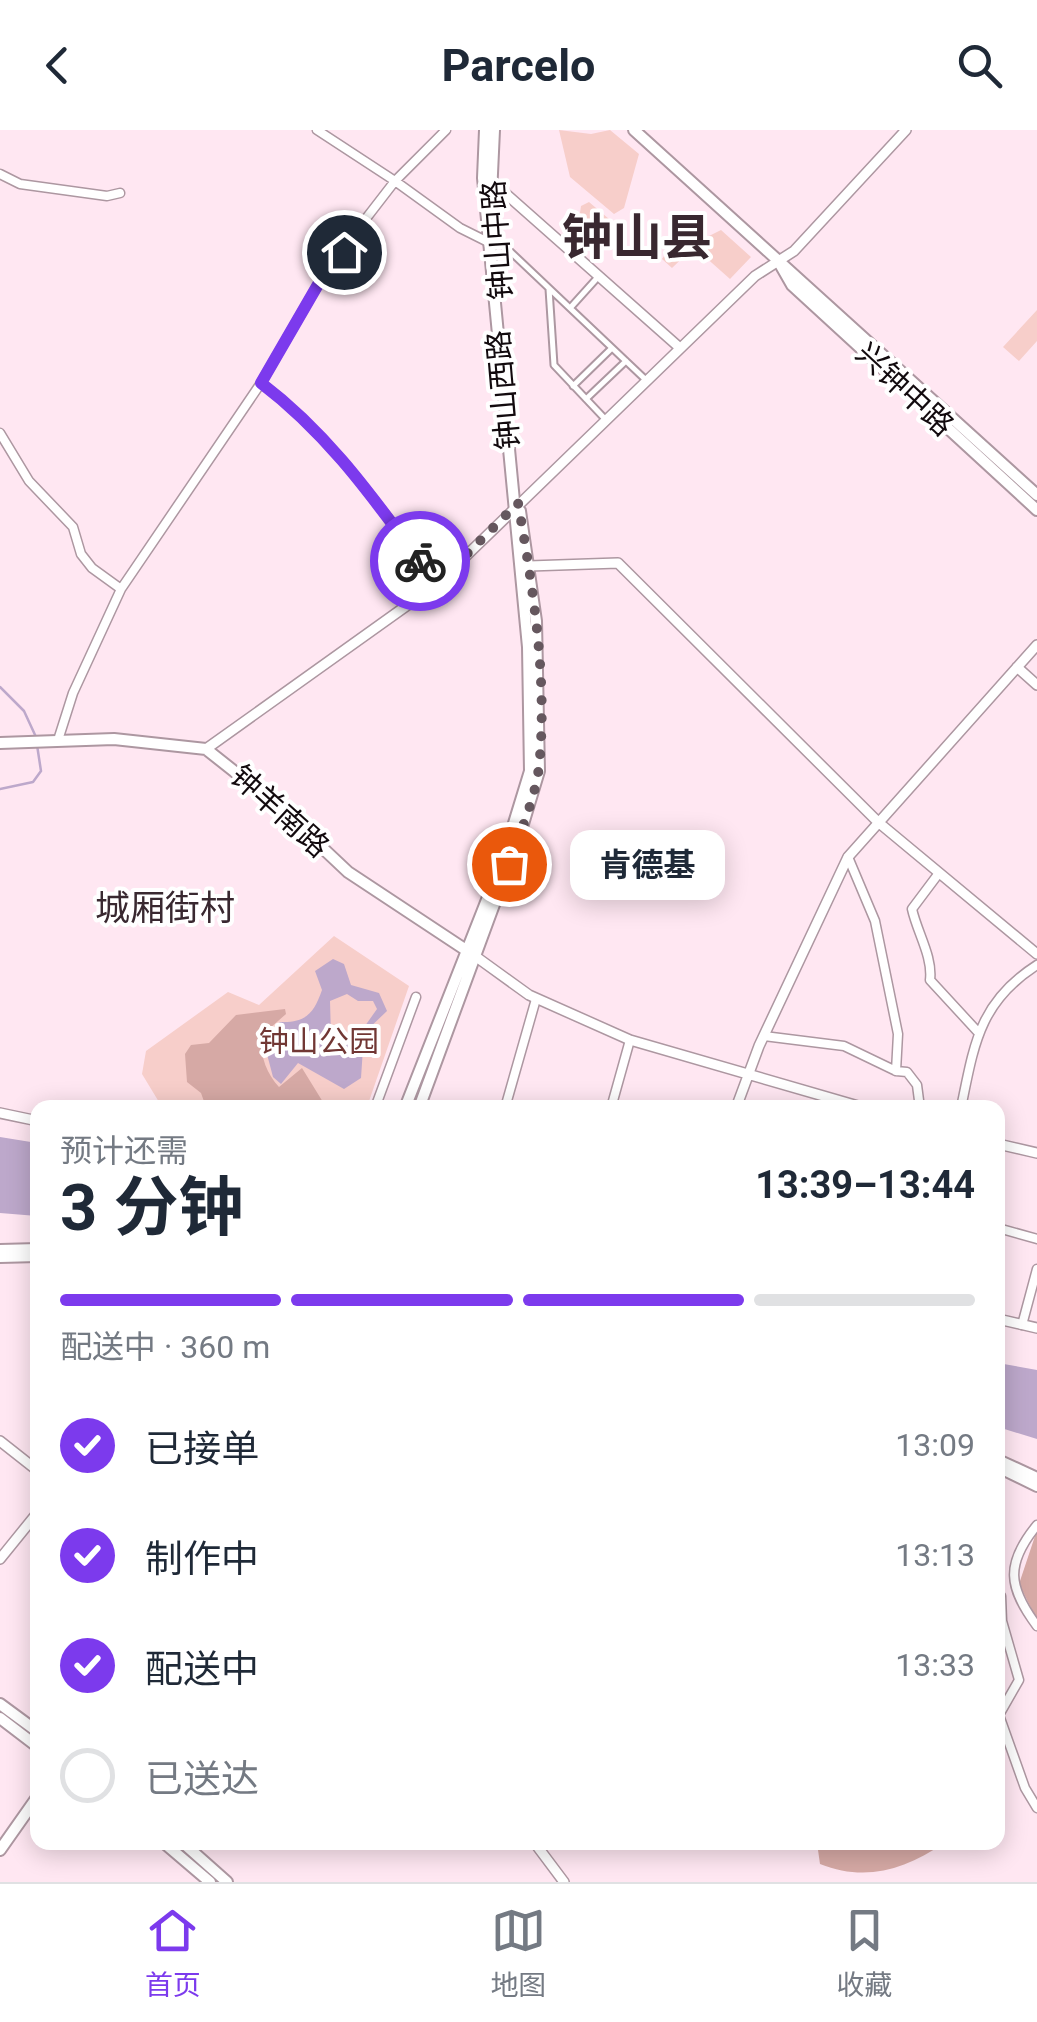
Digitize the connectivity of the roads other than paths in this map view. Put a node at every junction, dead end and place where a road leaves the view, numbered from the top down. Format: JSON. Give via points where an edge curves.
{"nodes":[{"id":1,"x":317,"y":130,"type":"edge"},
{"id":2,"x":446,"y":130,"type":"edge"},
{"id":3,"x":486,"y":130,"type":"edge"},
{"id":4,"x":494,"y":130,"type":"edge"},
{"id":5,"x":634,"y":130,"type":"edge"},
{"id":6,"x":906,"y":130,"type":"edge"},
{"id":7,"x":0,"y":174,"type":"edge"},
{"id":8,"x":487,"y":178,"type":"junction"},
{"id":9,"x":394,"y":181,"type":"junction"},
{"id":10,"x":120,"y":193,"type":"dead end"},
{"id":11,"x":493,"y":241,"type":"junction"},
{"id":12,"x":780,"y":263,"type":"junction"},
{"id":13,"x":600,"y":275,"type":"junction"},
{"id":14,"x":548,"y":286,"type":"junction"},
{"id":15,"x":571,"y":307,"type":"junction"},
{"id":16,"x":612,"y":348,"type":"junction"},
{"id":17,"x":680,"y":348,"type":"junction"},
{"id":18,"x":626,"y":361,"type":"junction"},
{"id":19,"x":646,"y":381,"type":"junction"},
{"id":20,"x":261,"y":383,"type":"junction"},
{"id":21,"x":573,"y":386,"type":"junction"},
{"id":22,"x":586,"y":399,"type":"junction"},
{"id":23,"x":606,"y":420,"type":"junction"},
{"id":24,"x":0,"y":433,"type":"edge"},
{"id":25,"x":1037,"y":495,"type":"edge"},
{"id":26,"x":516,"y":505,"type":"junction"},
{"id":27,"x":1037,"y":510,"type":"edge"},
{"id":28,"x":529,"y":566,"type":"junction"},
{"id":29,"x":437,"y":584,"type":"junction"},
{"id":30,"x":121,"y":589,"type":"junction"},
{"id":31,"x":1037,"y":645,"type":"edge"},
{"id":32,"x":1017,"y":667,"type":"junction"},
{"id":33,"x":1037,"y":685,"type":"edge"},
{"id":34,"x":58,"y":738,"type":"junction"},
{"id":35,"x":0,"y":743,"type":"edge"},
{"id":36,"x":206,"y":749,"type":"junction"},
{"id":37,"x":878,"y":822,"type":"junction"},
{"id":38,"x":848,"y":858,"type":"junction"},
{"id":39,"x":939,"y":873,"type":"junction"},
{"id":40,"x":471,"y":954,"type":"junction"},
{"id":41,"x":1037,"y":954,"type":"edge"},
{"id":42,"x":1037,"y":965,"type":"edge"},
{"id":43,"x":416,"y":997,"type":"dead end"},
{"id":44,"x":536,"y":999,"type":"junction"},
{"id":45,"x":977,"y":1032,"type":"junction"},
{"id":46,"x":764,"y":1036,"type":"junction"},
{"id":47,"x":630,"y":1040,"type":"junction"},
{"id":48,"x":896,"y":1071,"type":"junction"},
{"id":49,"x":747,"y":1074,"type":"junction"},
{"id":50,"x":378,"y":1100,"type":"edge"},
{"id":51,"x":408,"y":1100,"type":"edge"},
{"id":52,"x":422,"y":1100,"type":"edge"},
{"id":53,"x":507,"y":1100,"type":"edge"},
{"id":54,"x":613,"y":1100,"type":"edge"},
{"id":55,"x":739,"y":1100,"type":"edge"},
{"id":56,"x":827,"y":1100,"type":"edge"},
{"id":57,"x":919,"y":1100,"type":"edge"},
{"id":58,"x":963,"y":1100,"type":"edge"},
{"id":59,"x":0,"y":1114,"type":"edge"},
{"id":60,"x":30,"y":1120,"type":"edge"},
{"id":61,"x":1005,"y":1146,"type":"edge"},
{"id":62,"x":1037,"y":1153,"type":"edge"},
{"id":63,"x":1005,"y":1230,"type":"edge"},
{"id":64,"x":1037,"y":1239,"type":"edge"},
{"id":65,"x":30,"y":1252,"type":"edge"},
{"id":66,"x":0,"y":1253,"type":"edge"},
{"id":67,"x":1037,"y":1269,"type":"edge"},
{"id":68,"x":1005,"y":1320,"type":"edge"},
{"id":69,"x":1022,"y":1324,"type":"junction"},
{"id":70,"x":1037,"y":1328,"type":"edge"},
{"id":71,"x":0,"y":1442,"type":"edge"},
{"id":72,"x":1005,"y":1463,"type":"edge"},
{"id":73,"x":30,"y":1465,"type":"edge"},
{"id":74,"x":1005,"y":1471,"type":"edge"},
{"id":75,"x":1037,"y":1478,"type":"edge"},
{"id":76,"x":1037,"y":1486,"type":"edge"},
{"id":77,"x":30,"y":1522,"type":"edge"},
{"id":78,"x":1037,"y":1525,"type":"edge"},
{"id":79,"x":0,"y":1559,"type":"edge"},
{"id":80,"x":1005,"y":1595,"type":"edge"},
{"id":81,"x":1016,"y":1597,"type":"junction"},
{"id":82,"x":1037,"y":1626,"type":"edge"},
{"id":83,"x":1005,"y":1631,"type":"edge"},
{"id":84,"x":0,"y":1704,"type":"edge"},
{"id":85,"x":1005,"y":1704,"type":"edge"},
{"id":86,"x":0,"y":1718,"type":"edge"},
{"id":87,"x":30,"y":1726,"type":"edge"},
{"id":88,"x":1005,"y":1733,"type":"edge"},
{"id":89,"x":30,"y":1741,"type":"edge"},
{"id":90,"x":30,"y":1807,"type":"edge"},
{"id":91,"x":1037,"y":1808,"type":"edge"},
{"id":92,"x":30,"y":1819,"type":"edge"},
{"id":93,"x":0,"y":1850,"type":"edge"},
{"id":94,"x":172,"y":1850,"type":"edge"},
{"id":95,"x":191,"y":1850,"type":"edge"},
{"id":96,"x":540,"y":1850,"type":"edge"},
{"id":97,"x":0,"y":1862,"type":"edge"},
{"id":98,"x":210,"y":1882,"type":"edge"},
{"id":99,"x":227,"y":1882,"type":"edge"},
{"id":100,"x":564,"y":1882,"type":"edge"}],
"edges":[{"from":1,"to":9,"type":"street"},
{"from":2,"to":9,"type":"street"},
{"from":3,"to":8,"type":"main road","name":"钟山西路"},
{"from":4,"to":8,"type":"main road","name":"钟山中路"},
{"from":5,"to":12,"type":"main road","name":"兴钟中路"},
{"from":6,"to":12,"type":"street"},
{"from":7,"to":10,"type":"street","via":[[20,184]]},
{"from":8,"to":11,"type":"main road","name":"钟山西路"},
{"from":8,"to":13,"type":"street"},
{"from":9,"to":11,"type":"street","via":[[460,228]]},
{"from":9,"to":20,"type":"street","via":[[327,269]]},
{"from":11,"to":14,"type":"street"},
{"from":11,"to":26,"type":"main road","name":"钟山西路"},
{"from":12,"to":17,"type":"street","via":[[755,276]]},
{"from":12,"to":25,"type":"main road","name":"兴钟中路"},
{"from":12,"to":27,"type":"main road","name":"兴钟中路","via":[[792,285]]},
{"from":13,"to":15,"type":"street"},
{"from":13,"to":17,"type":"street"},
{"from":14,"to":15,"type":"street"},
{"from":14,"to":21,"type":"street","via":[[554,366]]},
{"from":15,"to":16,"type":"street"},
{"from":16,"to":18,"type":"street"},
{"from":16,"to":21,"type":"street"},
{"from":17,"to":19,"type":"street"},
{"from":18,"to":19,"type":"street"},
{"from":18,"to":22,"type":"street"},
{"from":19,"to":23,"type":"street"},
{"from":20,"to":29,"type":"street","via":[[340,453]]},
{"from":20,"to":30,"type":"street"},
{"from":21,"to":22,"type":"street"},
{"from":22,"to":23,"type":"street"},
{"from":23,"to":26,"type":"street"},
{"from":24,"to":30,"type":"street","via":[[29,480],[68,519],[92,568]]},
{"from":26,"to":28,"type":"main road"},
{"from":26,"to":29,"type":"street"},
{"from":26,"to":40,"type":"main road","name":"钟山西路","via":[[530,772]]},
{"from":28,"to":37,"type":"street","via":[[618,563]]},
{"from":28,"to":40,"type":"main road","via":[[538,771]]},
{"from":29,"to":36,"type":"street"},
{"from":30,"to":34,"type":"street"},
{"from":31,"to":32,"type":"street"},
{"from":32,"to":33,"type":"street"},
{"from":32,"to":37,"type":"street"},
{"from":34,"to":35,"type":"main road","name":"钟羊南路"},
{"from":34,"to":36,"type":"main road","name":"钟羊南路"},
{"from":36,"to":40,"type":"main road","name":"钟羊南路","via":[[348,872]]},
{"from":37,"to":38,"type":"street"},
{"from":37,"to":39,"type":"street"},
{"from":38,"to":46,"type":"street"},
{"from":38,"to":48,"type":"street","via":[[875,921],[898,1034]]},
{"from":39,"to":41,"type":"street"},
{"from":39,"to":45,"type":"street","via":[[912,909],[917,936],[932,965],[930,980]]},
{"from":40,"to":44,"type":"street"},
{"from":40,"to":51,"type":"main road","name":"钟山西路"},
{"from":40,"to":52,"type":"main road"},
{"from":42,"to":45,"type":"street","via":[[1021,975]]},
{"from":43,"to":50,"type":"street"},
{"from":44,"to":47,"type":"street"},
{"from":44,"to":53,"type":"street"},
{"from":45,"to":58,"type":"street"},
{"from":46,"to":48,"type":"street","via":[[844,1046]]},
{"from":46,"to":49,"type":"street"},
{"from":47,"to":49,"type":"street"},
{"from":47,"to":54,"type":"street"},
{"from":48,"to":57,"type":"street","via":[[907,1072]]},
{"from":49,"to":55,"type":"street"},
{"from":49,"to":56,"type":"street"},
{"from":59,"to":60,"type":"street"},
{"from":61,"to":62,"type":"street"},
{"from":63,"to":64,"type":"street"},
{"from":65,"to":66,"type":"main road"},
{"from":67,"to":69,"type":"street"},
{"from":68,"to":69,"type":"street"},
{"from":69,"to":70,"type":"street"},
{"from":71,"to":73,"type":"street"},
{"from":72,"to":75,"type":"main road"},
{"from":74,"to":76,"type":"main road"},
{"from":77,"to":79,"type":"street"},
{"from":78,"to":81,"type":"street","via":[[1012,1573]]},
{"from":80,"to":81,"type":"street"},
{"from":81,"to":82,"type":"street"},
{"from":83,"to":85,"type":"street","via":[[1019,1680]]},
{"from":84,"to":87,"type":"main road"},
{"from":86,"to":89,"type":"main road"},
{"from":88,"to":91,"type":"street"},
{"from":90,"to":93,"type":"main road"},
{"from":92,"to":97,"type":"main road"},
{"from":94,"to":98,"type":"main road"},
{"from":95,"to":99,"type":"main road"},
{"from":96,"to":100,"type":"street"}]}
